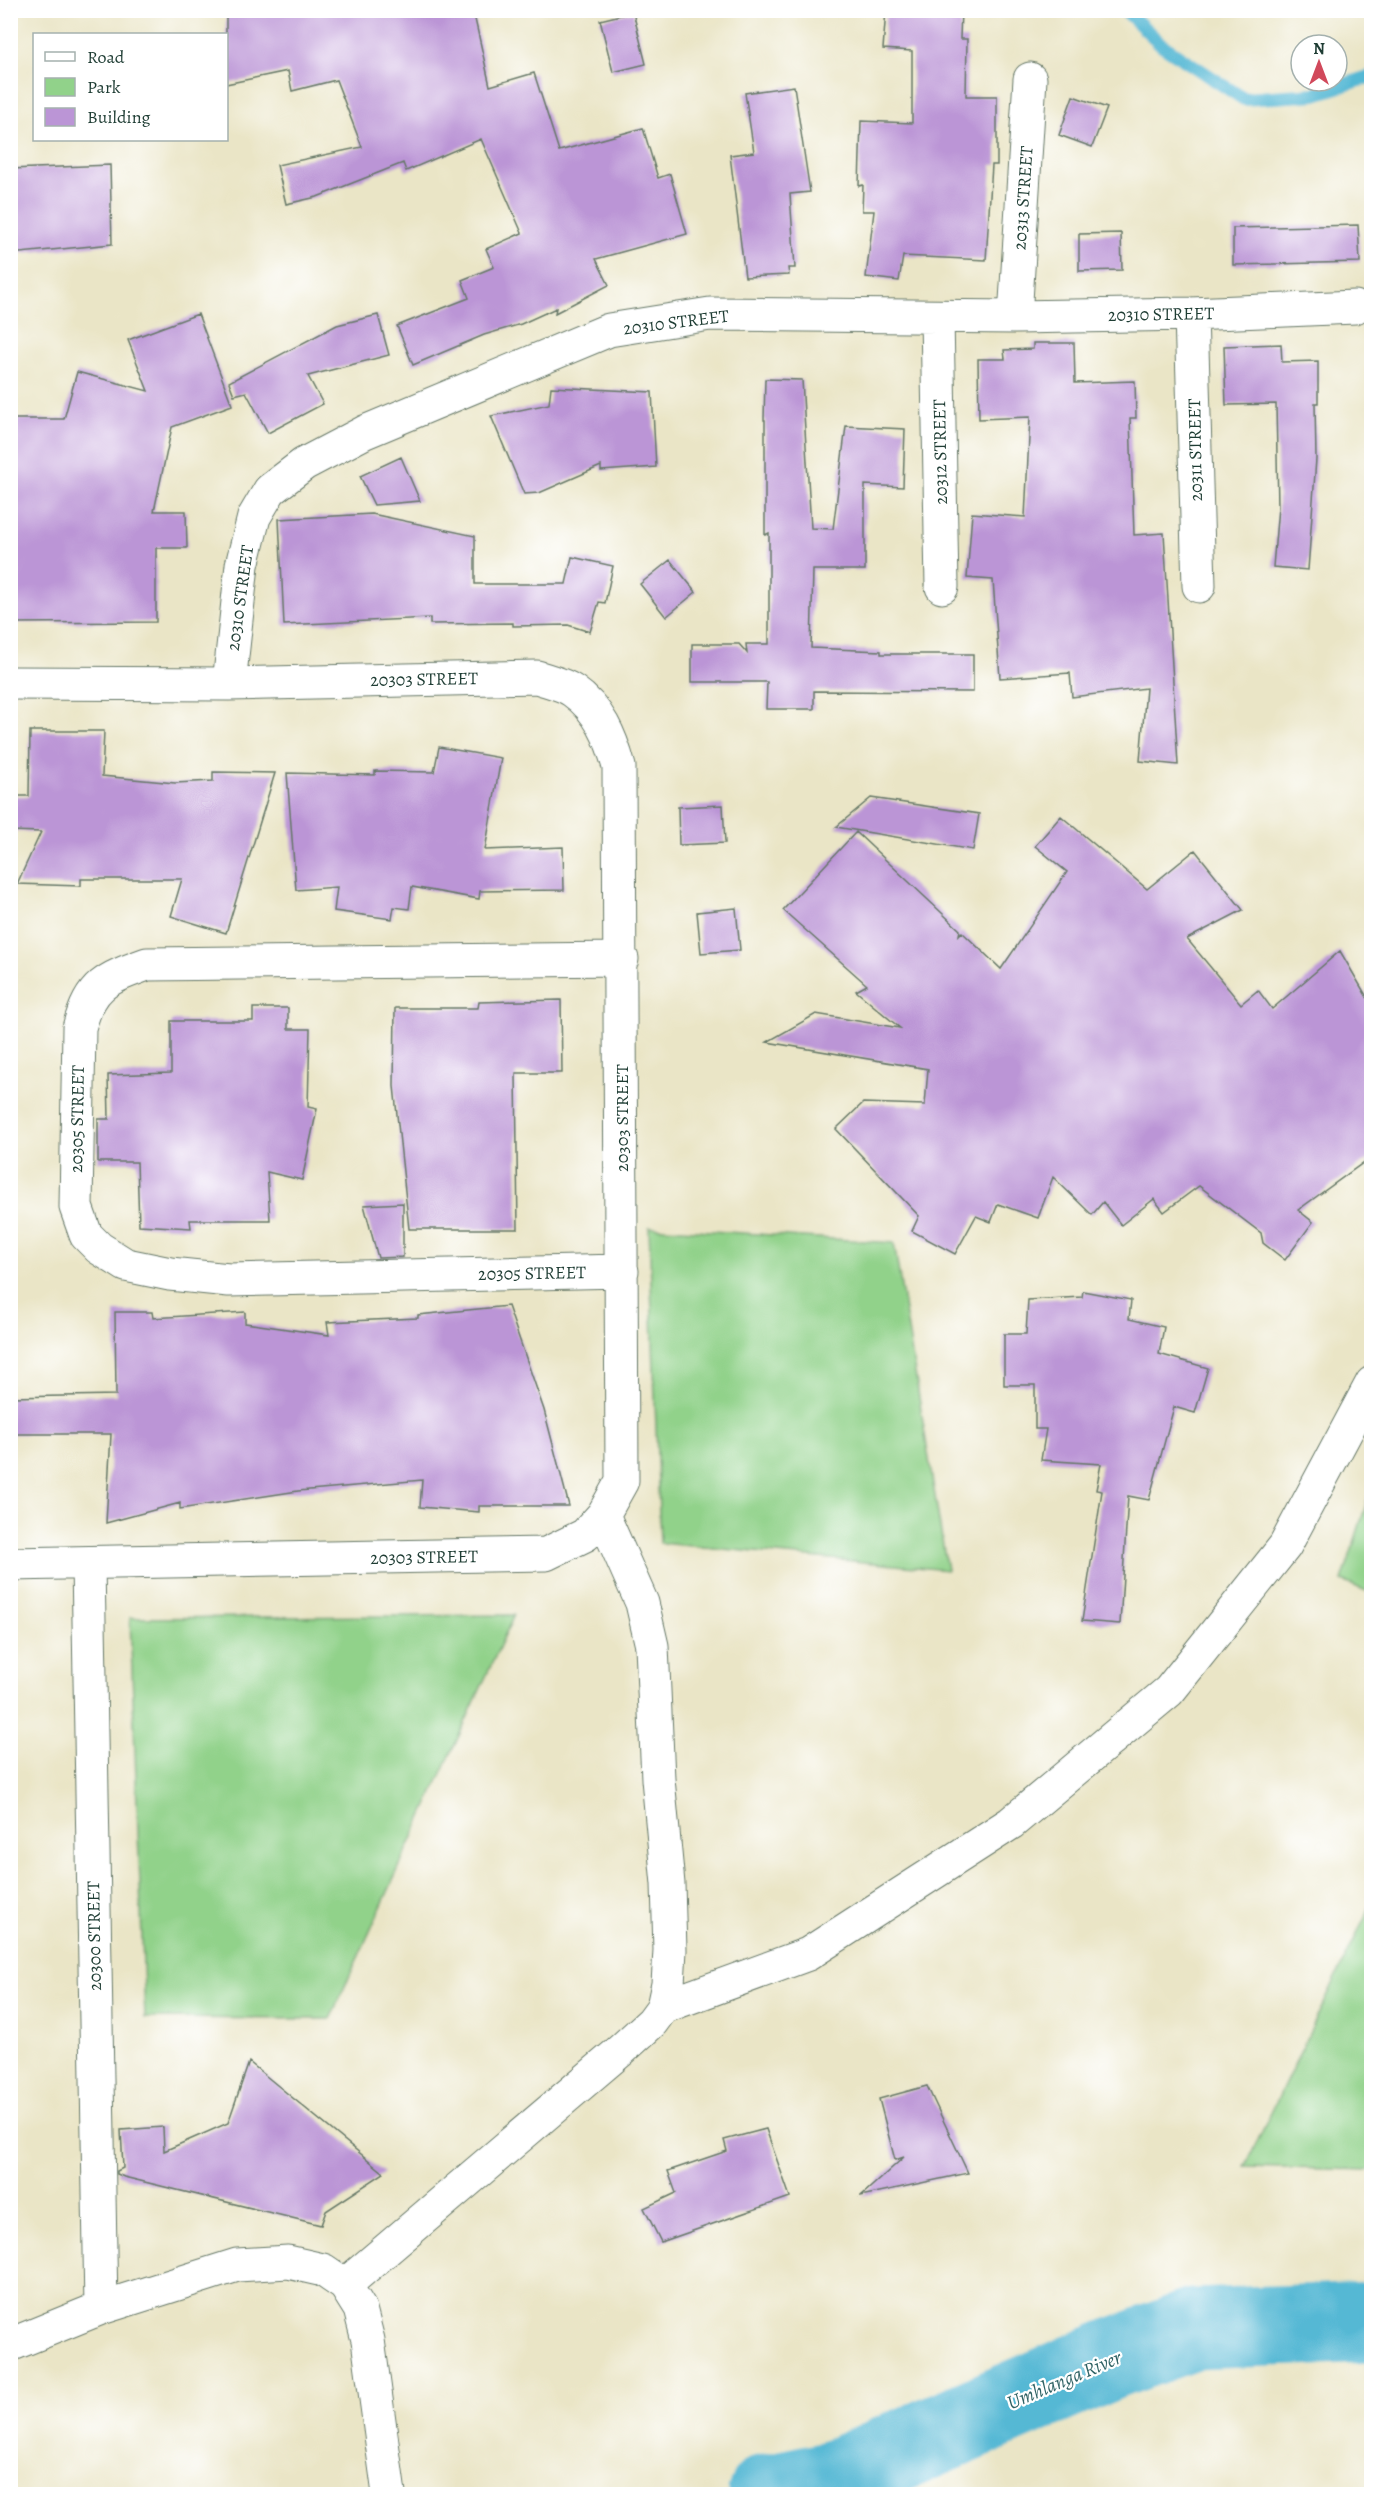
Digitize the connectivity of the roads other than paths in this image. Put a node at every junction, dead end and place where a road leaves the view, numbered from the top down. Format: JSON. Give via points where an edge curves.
{"nodes":[{"id":1,"x":1030,"y":79,"type":"dead end"},
{"id":2,"x":1355,"y":307,"type":"dead end"},
{"id":3,"x":1191,"y":314,"type":"junction"},
{"id":4,"x":937,"y":317,"type":"junction"},
{"id":5,"x":1015,"y":317,"type":"junction"},
{"id":6,"x":1198,"y":586,"type":"dead end"},
{"id":7,"x":942,"y":587,"type":"dead end"},
{"id":8,"x":10,"y":683,"type":"edge"},
{"id":9,"x":229,"y":684,"type":"junction"},
{"id":10,"x":622,"y":959,"type":"junction"},
{"id":11,"x":622,"y":1271,"type":"junction"},
{"id":12,"x":1371,"y":1383,"type":"edge"},
{"id":13,"x":603,"y":1515,"type":"junction"},
{"id":14,"x":10,"y":1564,"type":"edge"},
{"id":15,"x":88,"y":1564,"type":"junction"},
{"id":16,"x":663,"y":2007,"type":"junction"},
{"id":17,"x":345,"y":2285,"type":"junction"},
{"id":18,"x":101,"y":2308,"type":"junction"},
{"id":19,"x":10,"y":2345,"type":"edge"},
{"id":20,"x":388,"y":2492,"type":"edge"}],
"edges":[{"from":1,"to":5,"type":"street","name":"20313 STREET"},
{"from":2,"to":3,"type":"street","name":"20310 STREET"},
{"from":3,"to":5,"type":"street","name":"20310 STREET"},
{"from":3,"to":6,"type":"street","name":"20311 STREET"},
{"from":4,"to":5,"type":"street","name":"20310 STREET"},
{"from":4,"to":7,"type":"street","name":"20312 STREET"},
{"from":4,"to":9,"type":"street","name":"20310 STREET","via":[[710,314],[609,330],[365,432],[304,464],[270,490],[254,517],[242,565]]},
{"from":8,"to":9,"type":"street","name":"20303 STREET"},
{"from":9,"to":10,"type":"street","name":"20303 STREET","via":[[537,677],[572,690],[593,710],[611,736],[619,766]]},
{"from":10,"to":11,"type":"street","name":"20303 STREET"},
{"from":10,"to":11,"type":"street","name":"20305 STREET","via":[[147,964],[112,977],[95,990],[79,1028],[76,1207],[86,1235],[99,1248],[126,1265],[170,1274],[230,1280]]},
{"from":11,"to":13,"type":"street","name":"20303 STREET","via":[[622,1481]]},
{"from":12,"to":16,"type":"street","via":[[1285,1546],[1169,1691],[1011,1823],[808,1954]]},
{"from":13,"to":15,"type":"street","name":"20303 STREET","via":[[585,1535],[546,1554]]},
{"from":13,"to":16,"type":"street","via":[[642,1603],[651,1646],[668,1884],[670,1950]]},
{"from":14,"to":15,"type":"street","name":"20303 STREET"},
{"from":15,"to":18,"type":"street","name":"20300 STREET"},
{"from":16,"to":17,"type":"street","via":[[618,2052]]},
{"from":17,"to":18,"type":"street","via":[[323,2270],[288,2262],[237,2265]]},
{"from":17,"to":20,"type":"street","via":[[360,2309],[368,2340]]},
{"from":18,"to":19,"type":"street"}]}
